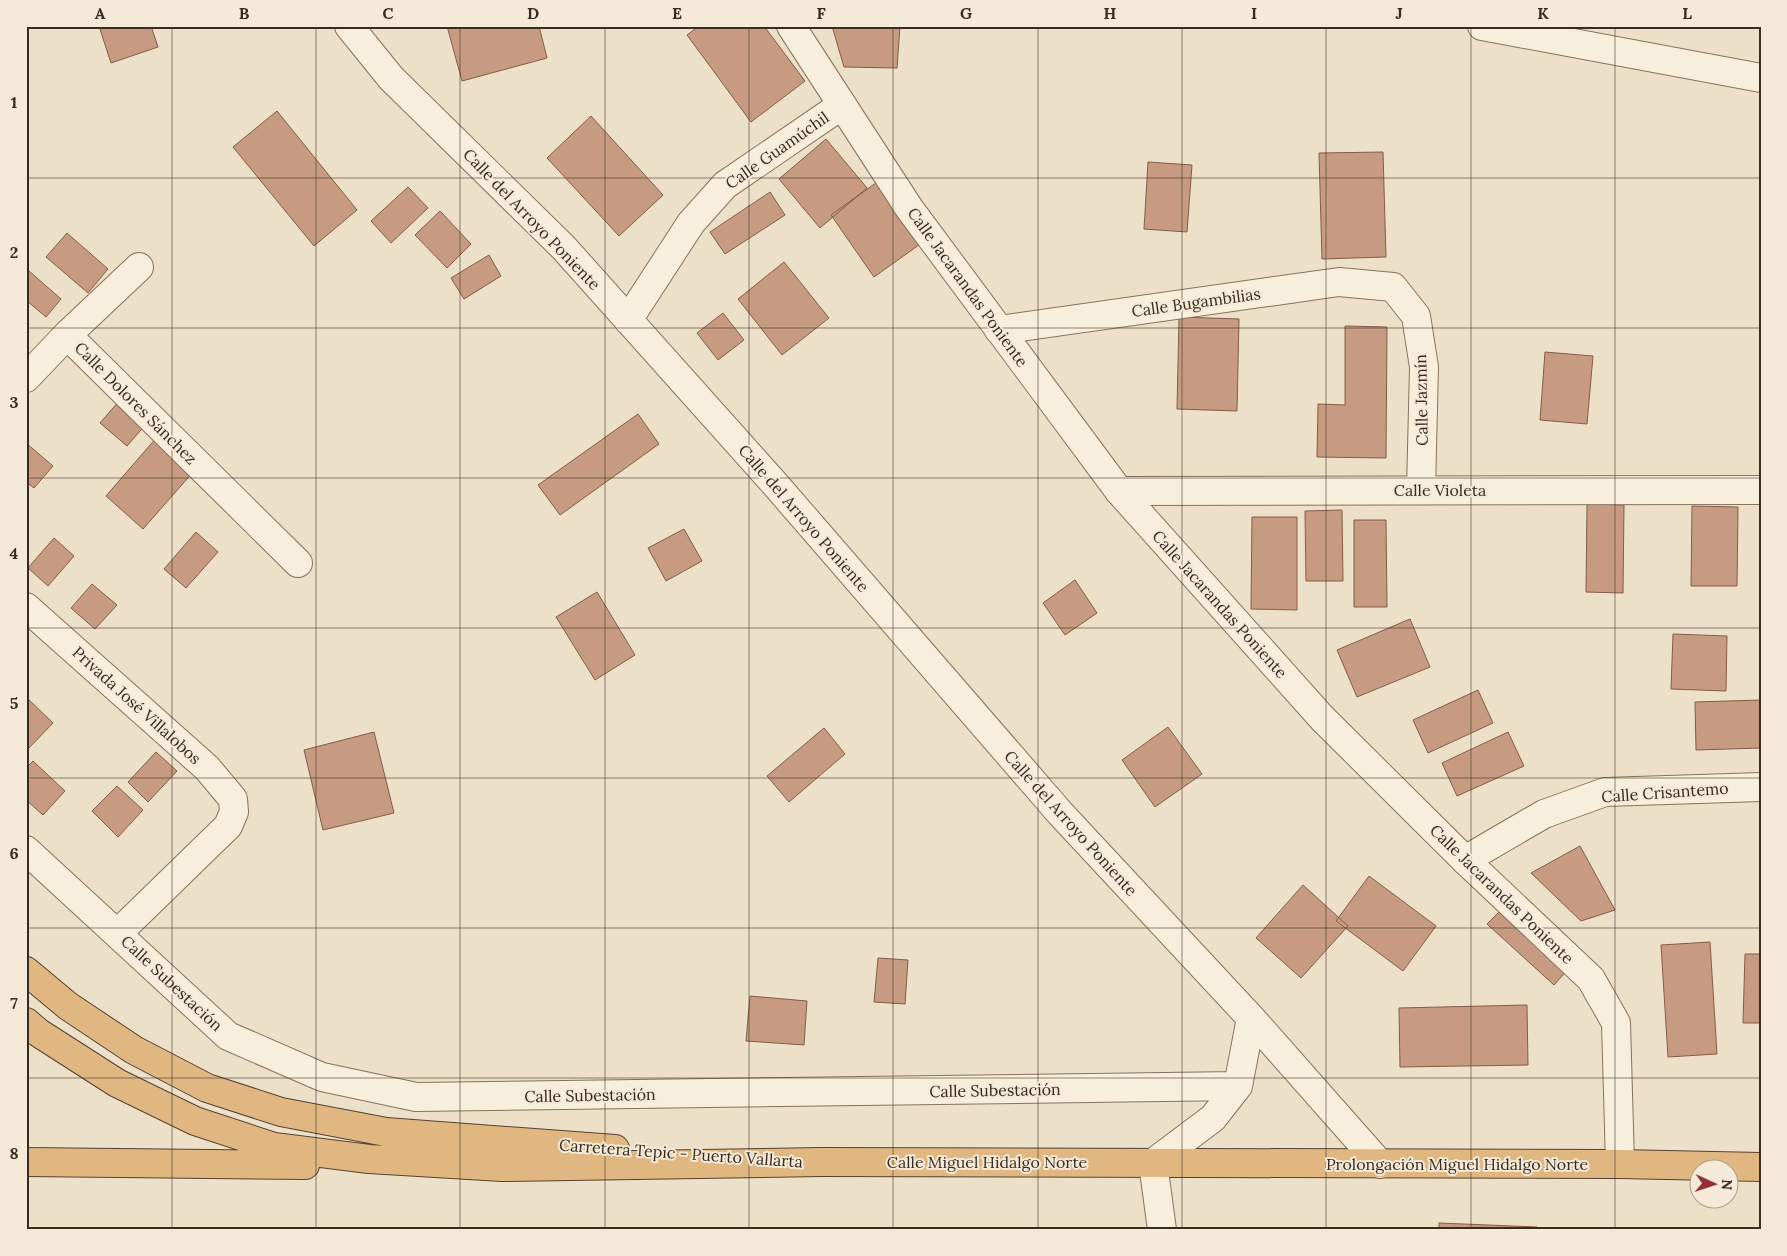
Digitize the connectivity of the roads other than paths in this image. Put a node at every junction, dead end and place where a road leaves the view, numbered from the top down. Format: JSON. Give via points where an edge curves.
{"nodes":[{"id":1,"x":349,"y":26,"type":"edge"},
{"id":2,"x":791,"y":26,"type":"edge"},
{"id":3,"x":1482,"y":26,"type":"edge"},
{"id":4,"x":1761,"y":78,"type":"edge"},
{"id":5,"x":842,"y":105,"type":"junction"},
{"id":6,"x":139,"y":267,"type":"dead end"},
{"id":7,"x":1393,"y":287,"type":"joint"},
{"id":8,"x":628,"y":320,"type":"junction"},
{"id":9,"x":1000,"y":330,"type":"junction"},
{"id":10,"x":67,"y":335,"type":"junction"},
{"id":11,"x":26,"y":378,"type":"edge"},
{"id":12,"x":1421,"y":490,"type":"junction"},
{"id":13,"x":1761,"y":490,"type":"edge"},
{"id":14,"x":1119,"y":491,"type":"junction"},
{"id":15,"x":298,"y":563,"type":"dead end"},
{"id":16,"x":26,"y":607,"type":"edge"},
{"id":17,"x":1761,"y":787,"type":"edge"},
{"id":18,"x":26,"y":850,"type":"edge"},
{"id":19,"x":1465,"y":860,"type":"junction"},
{"id":20,"x":118,"y":933,"type":"junction"},
{"id":21,"x":26,"y":971,"type":"edge"},
{"id":22,"x":1252,"y":1018,"type":"junction"},
{"id":23,"x":26,"y":1022,"type":"edge"},
{"id":24,"x":1238,"y":1086,"type":"junction"},
{"id":25,"x":26,"y":1162,"type":"edge"},
{"id":26,"x":821,"y":1162,"type":"junction"},
{"id":27,"x":1153,"y":1163,"type":"junction"},
{"id":28,"x":1380,"y":1164,"type":"junction"},
{"id":29,"x":1620,"y":1164,"type":"junction"},
{"id":30,"x":502,"y":1167,"type":"junction"},
{"id":31,"x":1761,"y":1167,"type":"edge"},
{"id":32,"x":1162,"y":1230,"type":"edge"}],
"edges":[{"from":1,"to":8,"type":"street","name":"Calle del Arroyo Poniente","via":[[391,78],[564,248]]},
{"from":2,"to":5,"type":"street","name":"Calle Jacarandas Poniente"},
{"from":3,"to":4,"type":"street"},
{"from":5,"to":8,"type":"street","name":"Calle Guamúchil","via":[[725,186],[691,222]]},
{"from":5,"to":9,"type":"street","name":"Calle Jacarandas Poniente","via":[[909,208]]},
{"from":6,"to":10,"type":"street"},
{"from":7,"to":9,"type":"street","name":"Calle Bugambilias","via":[[1339,282]]},
{"from":7,"to":12,"type":"street","name":"Calle Jazmín","via":[[1416,316],[1424,368]]},
{"from":8,"to":22,"type":"street","name":"Calle del Arroyo Poniente","via":[[776,484],[1060,813]]},
{"from":9,"to":14,"type":"street","name":"Calle Jacarandas Poniente"},
{"from":10,"to":11,"type":"street"},
{"from":10,"to":15,"type":"street","name":"Calle Dolores Sánchez"},
{"from":12,"to":13,"type":"street","name":"Calle Violeta"},
{"from":12,"to":14,"type":"street","name":"Calle Violeta"},
{"from":14,"to":19,"type":"street","name":"Calle Jacarandas Poniente","via":[[1322,718]]},
{"from":16,"to":20,"type":"street","name":"Privada José Villalobos","via":[[207,768],[234,799],[234,812],[228,826]]},
{"from":17,"to":19,"type":"street","name":"Calle Crisantemo","via":[[1605,792],[1544,814]]},
{"from":18,"to":20,"type":"street","name":"Calle Subestación"},
{"from":19,"to":29,"type":"street","name":"Calle Jacarandas Poniente","via":[[1591,979],[1616,1023]]},
{"from":20,"to":24,"type":"street","name":"Calle Subestación","via":[[228,1036],[322,1077],[416,1098]]},
{"from":21,"to":26,"type":"highway","name":"Carretera Tepic - Puerto Vallarta","via":[[68,1006],[134,1050],[207,1088],[281,1112],[386,1132]]},
{"from":22,"to":24,"type":"street"},
{"from":22,"to":28,"type":"street","name":"Calle del Arroyo Poniente"},
{"from":23,"to":30,"type":"highway","name":"Carretera Tepic - Puerto Vallarta","via":[[117,1083],[194,1121],[274,1147],[369,1159]]},
{"from":24,"to":27,"type":"street","via":[[1213,1118]]},
{"from":25,"to":30,"type":"highway"},
{"from":26,"to":27,"type":"highway","name":"Calle Miguel Hidalgo Norte"},
{"from":26,"to":30,"type":"highway","name":"Carretera Tepic - Puerto Vallarta"},
{"from":27,"to":28,"type":"highway","name":"Prolongación Miguel Hidalgo Norte"},
{"from":27,"to":32,"type":"street"},
{"from":28,"to":29,"type":"highway","name":"Prolongación Miguel Hidalgo Norte"},
{"from":29,"to":31,"type":"highway","name":"Prolongación Miguel Hidalgo Norte"}]}
